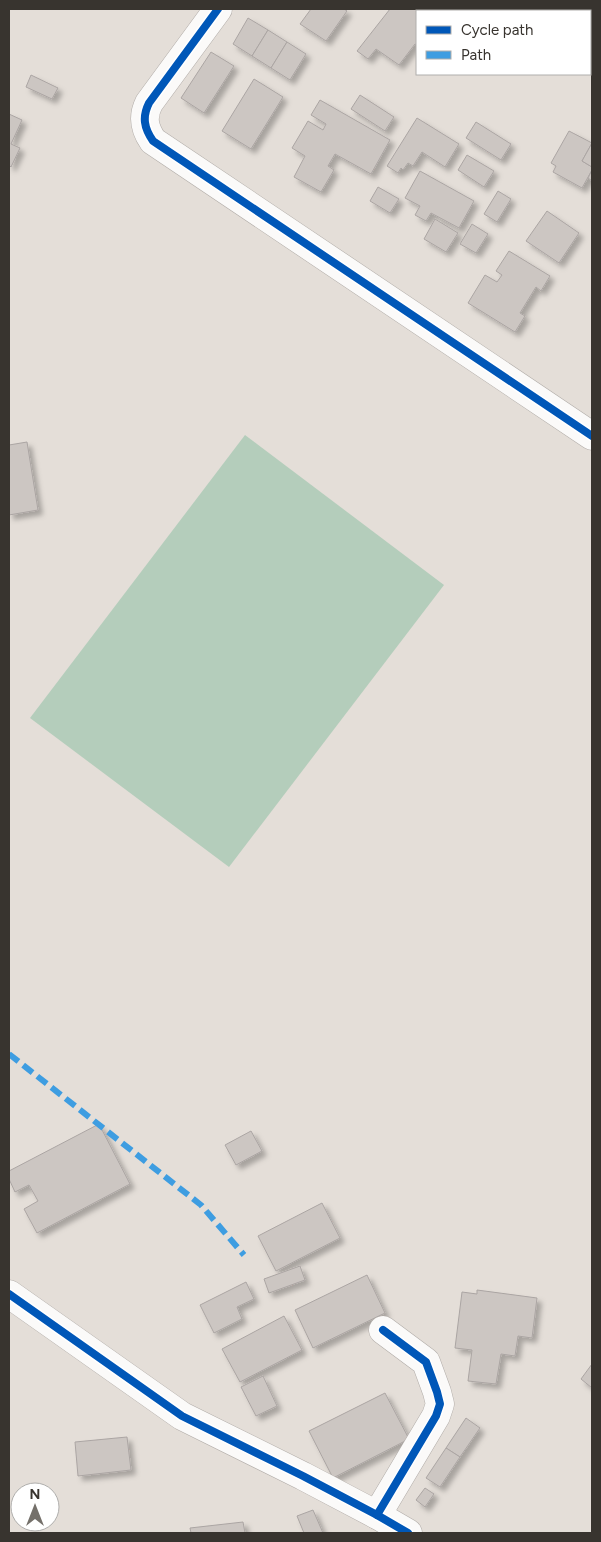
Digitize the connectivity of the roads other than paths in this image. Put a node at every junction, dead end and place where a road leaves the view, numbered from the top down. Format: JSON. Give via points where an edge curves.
{"nodes":[{"id":1,"x":218,"y":9,"type":"edge"},
{"id":2,"x":592,"y":436,"type":"edge"},
{"id":3,"x":9,"y":1294,"type":"edge"},
{"id":4,"x":383,"y":1330,"type":"dead end"},
{"id":5,"x":377,"y":1515,"type":"junction"},
{"id":6,"x":408,"y":1533,"type":"edge"}],
"edges":[{"from":1,"to":2,"type":"street","via":[[144,112],[146,132],[153,141]]},
{"from":3,"to":5,"type":"street","via":[[182,1416]]},
{"from":4,"to":5,"type":"street","via":[[426,1362],[440,1404]]},
{"from":5,"to":6,"type":"street"}]}
